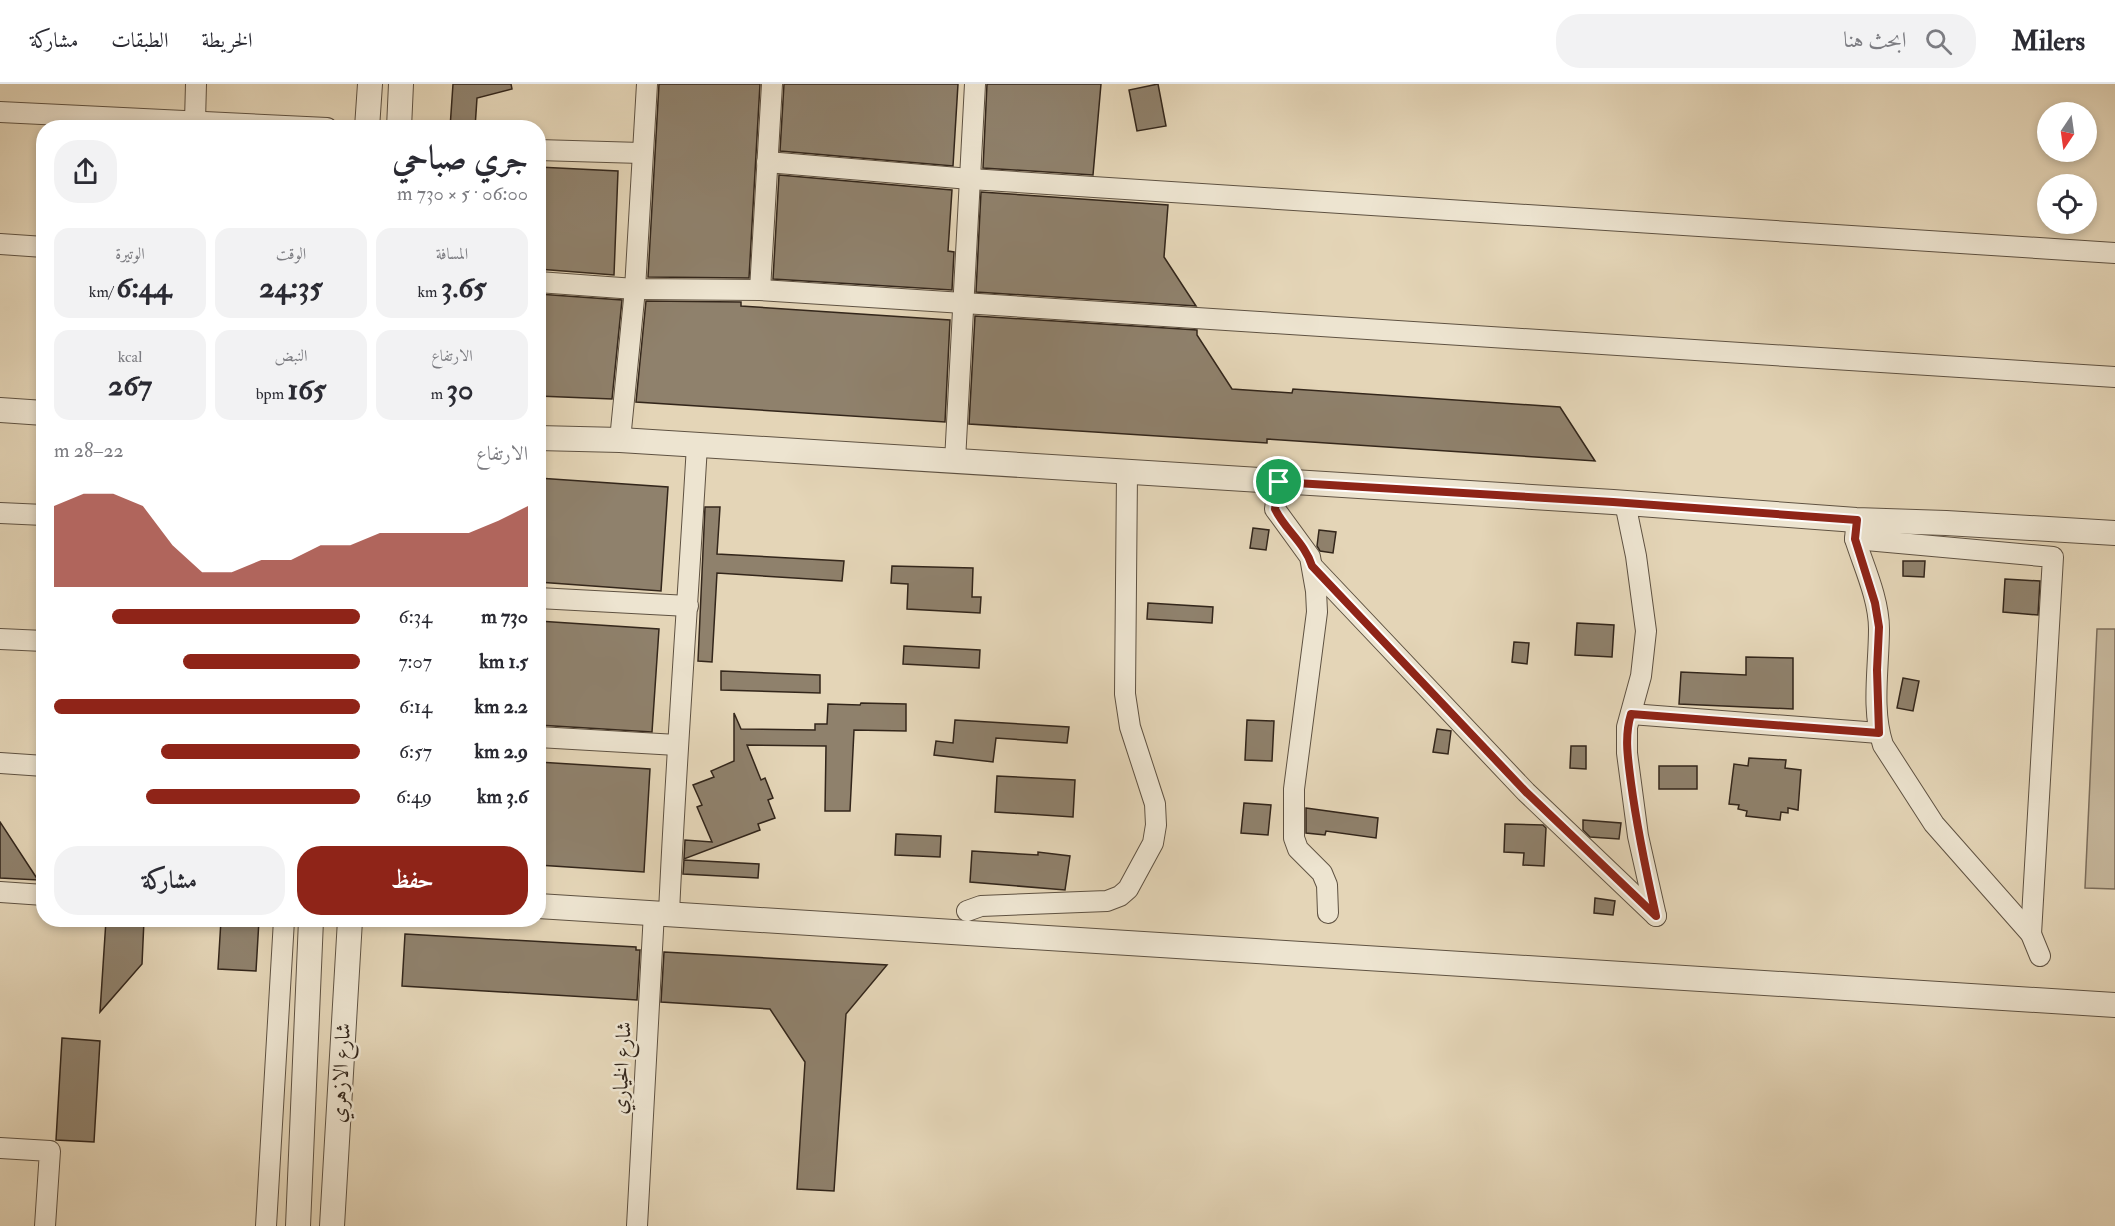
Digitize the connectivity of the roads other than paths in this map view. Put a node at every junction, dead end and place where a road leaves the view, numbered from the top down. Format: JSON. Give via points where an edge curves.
{"nodes":[{"id":1,"x":196,"y":84,"type":"edge"},
{"id":2,"x":370,"y":84,"type":"edge"},
{"id":3,"x":401,"y":84,"type":"edge"},
{"id":4,"x":647,"y":84,"type":"edge"},
{"id":5,"x":772,"y":84,"type":"edge"},
{"id":6,"x":975,"y":84,"type":"edge"},
{"id":7,"x":0,"y":112,"type":"edge"},
{"id":8,"x":173,"y":120,"type":"edge"},
{"id":9,"x":195,"y":120,"type":"edge"},
{"id":10,"x":368,"y":120,"type":"edge"},
{"id":11,"x":399,"y":120,"type":"edge"},
{"id":12,"x":546,"y":150,"type":"edge"},
{"id":13,"x":641,"y":153,"type":"junction"},
{"id":14,"x":767,"y":162,"type":"junction"},
{"id":15,"x":970,"y":179,"type":"junction"},
{"id":16,"x":0,"y":244,"type":"edge"},
{"id":17,"x":36,"y":246,"type":"edge"},
{"id":18,"x":2115,"y":253,"type":"edge"},
{"id":19,"x":546,"y":283,"type":"edge"},
{"id":20,"x":635,"y":289,"type":"junction"},
{"id":21,"x":760,"y":290,"type":"junction"},
{"id":22,"x":964,"y":304,"type":"junction"},
{"id":23,"x":2115,"y":377,"type":"edge"},
{"id":24,"x":0,"y":410,"type":"edge"},
{"id":25,"x":36,"y":412,"type":"edge"},
{"id":26,"x":546,"y":438,"type":"edge"},
{"id":27,"x":620,"y":440,"type":"junction"},
{"id":28,"x":697,"y":445,"type":"junction"},
{"id":29,"x":955,"y":461,"type":"junction"},
{"id":30,"x":1127,"y":472,"type":"junction"},
{"id":31,"x":1279,"y":482,"type":"junction"},
{"id":32,"x":1626,"y":503,"type":"junction"},
{"id":33,"x":0,"y":513,"type":"edge"},
{"id":34,"x":36,"y":515,"type":"edge"},
{"id":35,"x":1856,"y":529,"type":"junction"},
{"id":36,"x":2115,"y":532,"type":"edge"},
{"id":37,"x":1312,"y":566,"type":"junction"},
{"id":38,"x":546,"y":598,"type":"edge"},
{"id":39,"x":688,"y":606,"type":"junction"},
{"id":40,"x":0,"y":639,"type":"edge"},
{"id":41,"x":36,"y":641,"type":"edge"},
{"id":42,"x":1631,"y":714,"type":"junction"},
{"id":43,"x":1879,"y":733,"type":"junction"},
{"id":44,"x":546,"y":737,"type":"edge"},
{"id":45,"x":677,"y":745,"type":"junction"},
{"id":46,"x":0,"y":763,"type":"edge"},
{"id":47,"x":36,"y":765,"type":"edge"},
{"id":48,"x":0,"y":892,"type":"edge"},
{"id":49,"x":36,"y":894,"type":"edge"},
{"id":50,"x":546,"y":906,"type":"edge"},
{"id":51,"x":967,"y":911,"type":"dead end"},
{"id":52,"x":662,"y":913,"type":"junction"},
{"id":53,"x":1328,"y":913,"type":"dead end"},
{"id":54,"x":284,"y":927,"type":"edge"},
{"id":55,"x":311,"y":927,"type":"edge"},
{"id":56,"x":350,"y":927,"type":"edge"},
{"id":57,"x":2031,"y":934,"type":"junction"},
{"id":58,"x":2040,"y":956,"type":"dead end"},
{"id":59,"x":2115,"y":1005,"type":"edge"},
{"id":60,"x":0,"y":1148,"type":"edge"},
{"id":61,"x":45,"y":1226,"type":"edge"},
{"id":62,"x":266,"y":1226,"type":"edge"},
{"id":63,"x":298,"y":1226,"type":"edge"},
{"id":64,"x":332,"y":1226,"type":"edge"},
{"id":65,"x":637,"y":1226,"type":"edge"}],
"edges":[{"from":1,"to":9,"type":"street"},
{"from":2,"to":10,"type":"street"},
{"from":3,"to":11,"type":"street"},
{"from":4,"to":13,"type":"street"},
{"from":5,"to":14,"type":"street"},
{"from":6,"to":15,"type":"street"},
{"from":7,"to":8,"type":"street"},
{"from":12,"to":13,"type":"street"},
{"from":13,"to":20,"type":"street"},
{"from":14,"to":15,"type":"street"},
{"from":14,"to":21,"type":"street"},
{"from":15,"to":18,"type":"street"},
{"from":15,"to":22,"type":"street"},
{"from":16,"to":17,"type":"street"},
{"from":19,"to":20,"type":"street"},
{"from":20,"to":21,"type":"street"},
{"from":20,"to":27,"type":"street"},
{"from":21,"to":22,"type":"street"},
{"from":22,"to":23,"type":"street"},
{"from":22,"to":29,"type":"street"},
{"from":24,"to":25,"type":"street"},
{"from":26,"to":27,"type":"street"},
{"from":27,"to":28,"type":"street"},
{"from":28,"to":29,"type":"street"},
{"from":28,"to":39,"type":"street","name":"شارع الخياري"},
{"from":29,"to":30,"type":"street"},
{"from":30,"to":31,"type":"street"},
{"from":30,"to":51,"type":"street","via":[[1125,694],[1130,727],[1155,804],[1153,843],[1128,889],[1107,901],[981,906]]},
{"from":31,"to":32,"type":"street"},
{"from":31,"to":37,"type":"street","via":[[1275,509],[1310,557]]},
{"from":32,"to":35,"type":"street"},
{"from":32,"to":42,"type":"street","via":[[1646,631],[1641,676]]},
{"from":33,"to":34,"type":"street"},
{"from":35,"to":36,"type":"street","via":[[1946,522]]},
{"from":35,"to":43,"type":"street","via":[[1879,627]]},
{"from":35,"to":57,"type":"street","via":[[2053,557]]},
{"from":37,"to":42,"type":"street","via":[[1526,792],[1656,916],[1638,836],[1630,774],[1627,727]]},
{"from":37,"to":53,"type":"street","via":[[1317,612],[1294,789],[1294,838],[1322,873],[1327,885]]},
{"from":38,"to":39,"type":"street"},
{"from":39,"to":45,"type":"street","name":"شارع الخياري"},
{"from":40,"to":41,"type":"street"},
{"from":42,"to":43,"type":"street"},
{"from":43,"to":57,"type":"street","via":[[1934,824]]},
{"from":44,"to":45,"type":"street"},
{"from":45,"to":52,"type":"street","name":"شارع الخياري"},
{"from":46,"to":47,"type":"street"},
{"from":48,"to":49,"type":"street"},
{"from":50,"to":52,"type":"street"},
{"from":52,"to":59,"type":"street"},
{"from":52,"to":65,"type":"street","name":"شارع الخياري"},
{"from":54,"to":62,"type":"street"},
{"from":55,"to":63,"type":"street","name":"شارع الازهري"},
{"from":56,"to":64,"type":"street","name":"شارع الازهري"},
{"from":57,"to":58,"type":"street"},
{"from":60,"to":61,"type":"street","via":[[50,1151]]}]}
